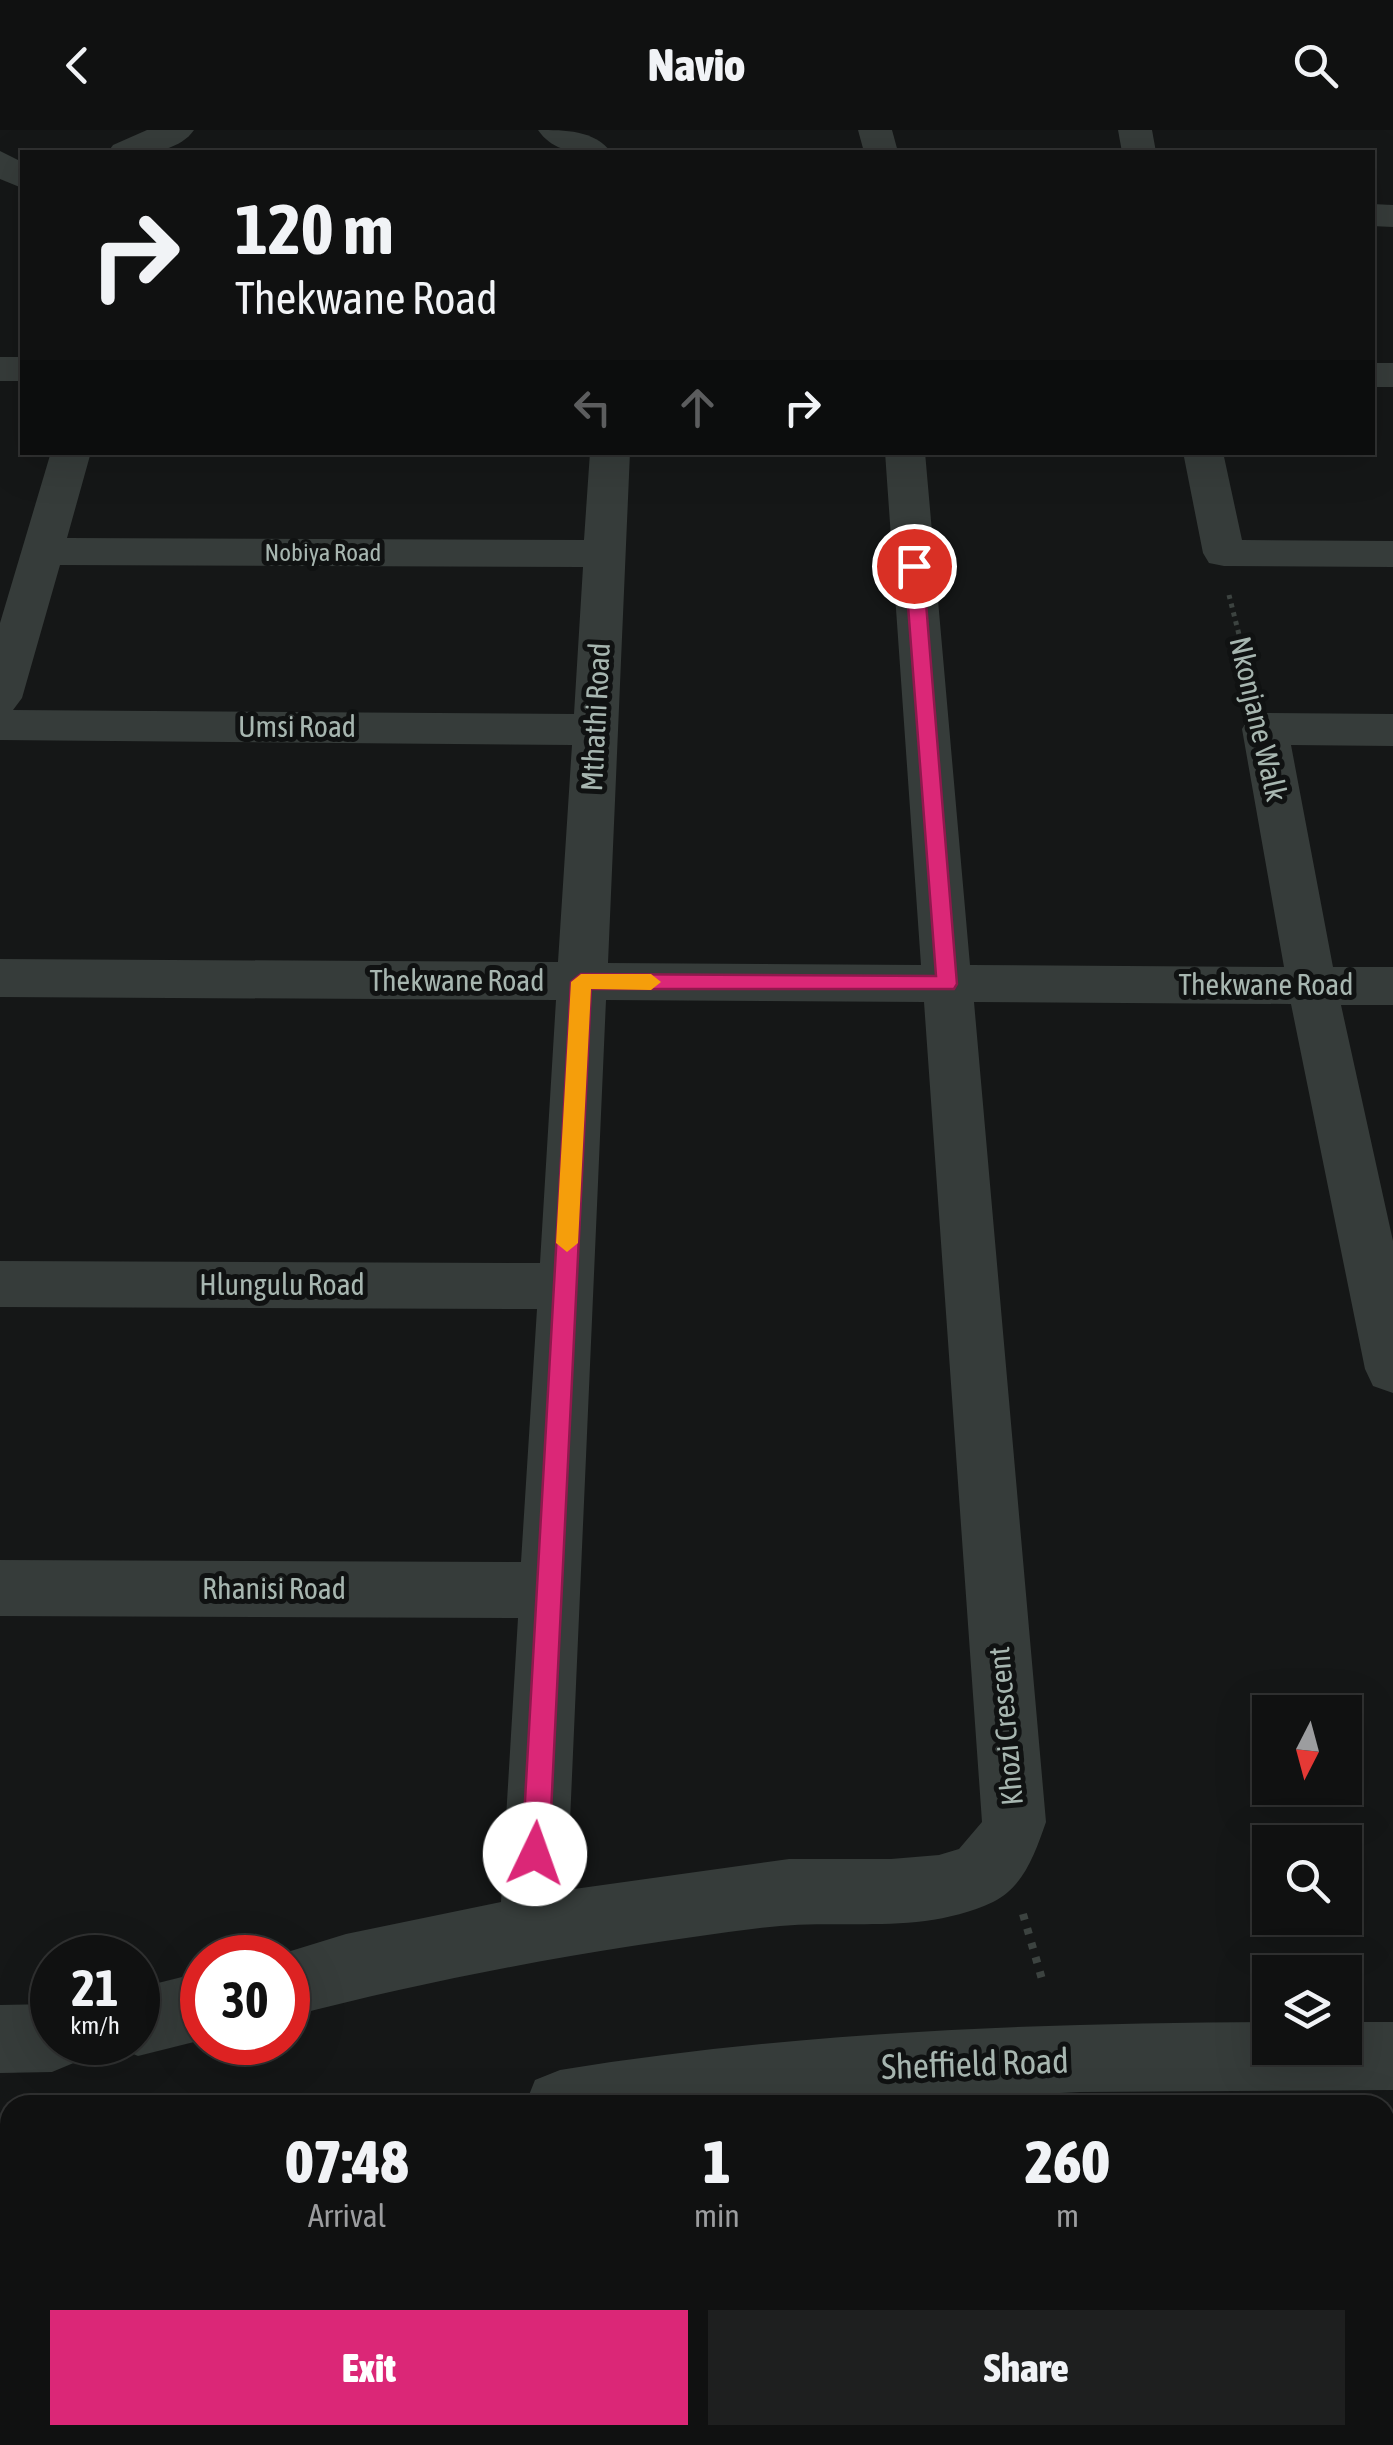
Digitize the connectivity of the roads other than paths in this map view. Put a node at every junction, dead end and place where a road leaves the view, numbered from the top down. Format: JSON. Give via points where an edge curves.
{"nodes":[{"id":1,"x":177,"y":130,"type":"edge"},
{"id":2,"x":556,"y":130,"type":"edge"},
{"id":3,"x":131,"y":150,"type":"edge"},
{"id":4,"x":591,"y":150,"type":"edge"},
{"id":5,"x":70,"y":455,"type":"edge"},
{"id":6,"x":610,"y":455,"type":"edge"},
{"id":7,"x":905,"y":455,"type":"edge"},
{"id":8,"x":1203,"y":455,"type":"edge"},
{"id":9,"x":42,"y":551,"type":"junction"},
{"id":10,"x":605,"y":554,"type":"junction"},
{"id":11,"x":1393,"y":554,"type":"edge"},
{"id":12,"x":0,"y":698,"type":"edge"},
{"id":13,"x":0,"y":725,"type":"edge"},
{"id":14,"x":595,"y":730,"type":"junction"},
{"id":15,"x":1393,"y":730,"type":"edge"},
{"id":16,"x":0,"y":978,"type":"edge"},
{"id":17,"x":581,"y":982,"type":"junction"},
{"id":18,"x":947,"y":984,"type":"junction"},
{"id":19,"x":1312,"y":985,"type":"junction"},
{"id":20,"x":1393,"y":986,"type":"edge"},
{"id":21,"x":1383,"y":1273,"type":"edge"},
{"id":22,"x":0,"y":1284,"type":"edge"},
{"id":23,"x":565,"y":1286,"type":"junction"},
{"id":24,"x":1393,"y":1369,"type":"edge"},
{"id":25,"x":0,"y":1588,"type":"edge"},
{"id":26,"x":548,"y":1590,"type":"junction"},
{"id":27,"x":532,"y":1930,"type":"junction"},
{"id":28,"x":310,"y":1978,"type":"edge"},
{"id":29,"x":30,"y":2038,"type":"edge"},
{"id":30,"x":0,"y":2039,"type":"edge"},
{"id":31,"x":1393,"y":2056,"type":"edge"},
{"id":32,"x":612,"y":2095,"type":"edge"}],
"edges":[{"from":1,"to":3,"type":"street"},
{"from":2,"to":4,"type":"street"},
{"from":5,"to":9,"type":"street"},
{"from":6,"to":10,"type":"street","name":"Mthathi Road"},
{"from":7,"to":18,"type":"street","name":"Khozi Crescent"},
{"from":8,"to":11,"type":"street","via":[[1224,552]]},
{"from":9,"to":10,"type":"street","name":"Nobiya Road"},
{"from":9,"to":12,"type":"street"},
{"from":10,"to":14,"type":"street","name":"Mthathi Road"},
{"from":13,"to":14,"type":"street","name":"Umsi Road"},
{"from":14,"to":17,"type":"street","name":"Mthathi Road"},
{"from":15,"to":19,"type":"street","name":"Nkonjane Walk","via":[[1265,729]]},
{"from":16,"to":17,"type":"street","name":"Thekwane Road"},
{"from":17,"to":18,"type":"street","name":"Thekwane Road"},
{"from":17,"to":23,"type":"street","name":"Mthathi Road"},
{"from":18,"to":19,"type":"street","name":"Thekwane Road"},
{"from":18,"to":27,"type":"street","name":"Khozi Crescent","via":[[1014,1822],[1002,1853],[984,1872],[941,1888],[770,1893]]},
{"from":19,"to":20,"type":"street","name":"Thekwane Road"},
{"from":19,"to":21,"type":"street","name":"Nkonjane Walk"},
{"from":21,"to":24,"type":"street","name":"Nkonjane Walk"},
{"from":22,"to":23,"type":"street","name":"Hlungulu Road"},
{"from":23,"to":26,"type":"street","name":"Mthathi Road"},
{"from":25,"to":26,"type":"street","name":"Rhanisi Road"},
{"from":26,"to":27,"type":"street","name":"Mthathi Road"},
{"from":27,"to":28,"type":"street"},
{"from":29,"to":30,"type":"street"},
{"from":31,"to":32,"type":"street","name":"Sheffield Road","via":[[994,2060],[799,2072]]}]}
